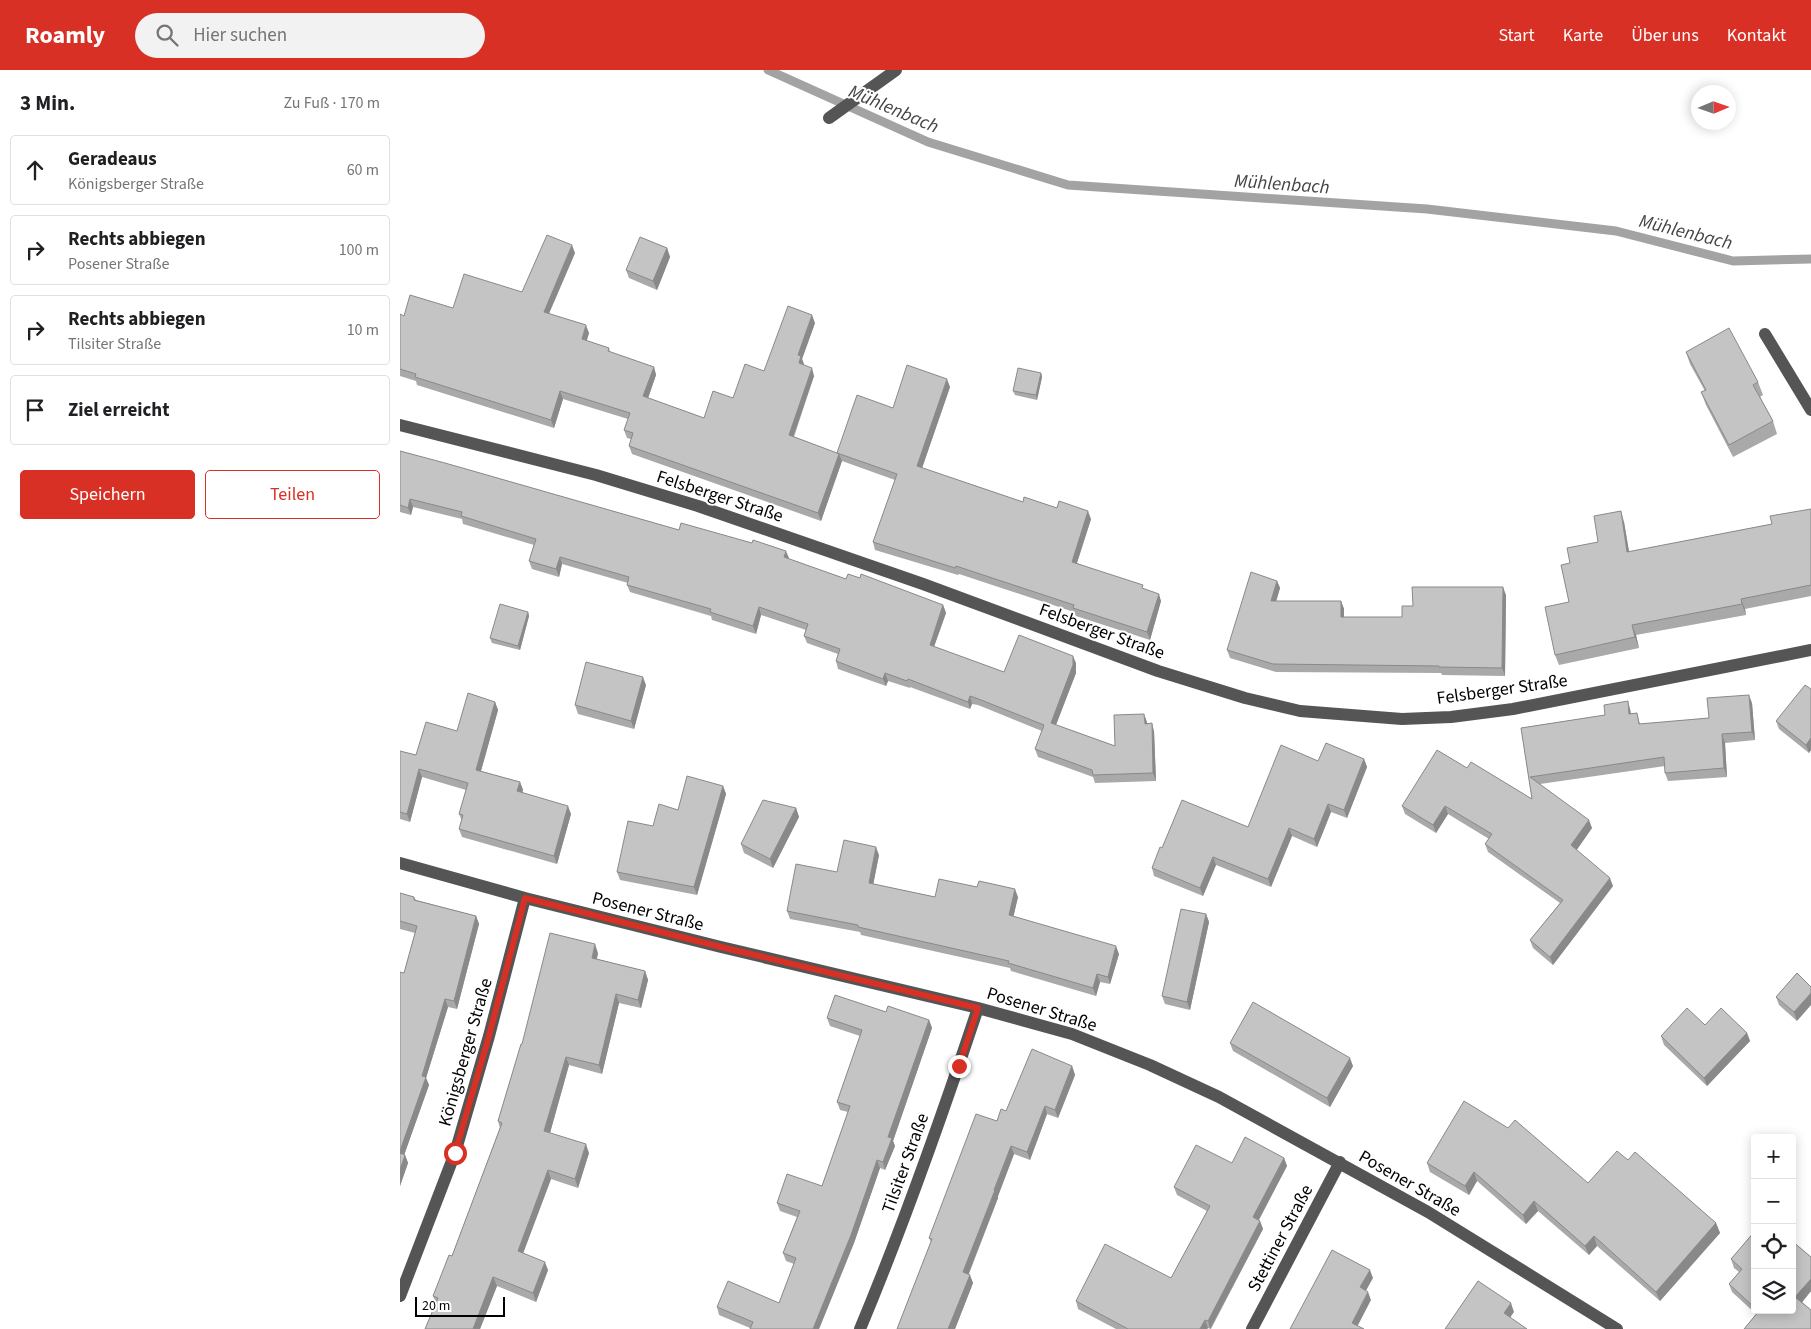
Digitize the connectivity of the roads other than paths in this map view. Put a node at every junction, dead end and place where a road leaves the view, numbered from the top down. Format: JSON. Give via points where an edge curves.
{"nodes":[{"id":1,"x":896,"y":70,"type":"edge"},
{"id":2,"x":829,"y":118,"type":"dead end"},
{"id":3,"x":1765,"y":334,"type":"dead end"},
{"id":4,"x":1811,"y":410,"type":"edge"},
{"id":5,"x":400,"y":425,"type":"edge"},
{"id":6,"x":1811,"y":650,"type":"edge"},
{"id":7,"x":400,"y":863,"type":"edge"},
{"id":8,"x":525,"y":898,"type":"junction"},
{"id":9,"x":978,"y":1008,"type":"junction"},
{"id":10,"x":1340,"y":1162,"type":"junction"},
{"id":11,"x":400,"y":1296,"type":"edge"},
{"id":12,"x":860,"y":1329,"type":"edge"},
{"id":13,"x":1252,"y":1329,"type":"edge"},
{"id":14,"x":1617,"y":1329,"type":"edge"}],
"edges":[{"from":1,"to":2,"type":"street"},
{"from":3,"to":4,"type":"street"},
{"from":5,"to":6,"type":"street","name":"Felsberger Straße","via":[[596,475],[698,506],[923,584],[1158,671],[1300,711],[1402,719],[1451,717],[1513,709]]},
{"from":7,"to":8,"type":"street","name":"Posener Straße"},
{"from":8,"to":9,"type":"street","name":"Posener Straße"},
{"from":8,"to":11,"type":"street","name":"Königsberger Straße","via":[[455,1153]]},
{"from":9,"to":10,"type":"street","name":"Posener Straße","via":[[1072,1034],[1150,1066],[1220,1097]]},
{"from":9,"to":12,"type":"street","name":"Tilsiter Straße","via":[[921,1172]]},
{"from":10,"to":13,"type":"street","name":"Stettiner Straße"},
{"from":10,"to":14,"type":"street","name":"Posener Straße","via":[[1428,1212]]}]}
